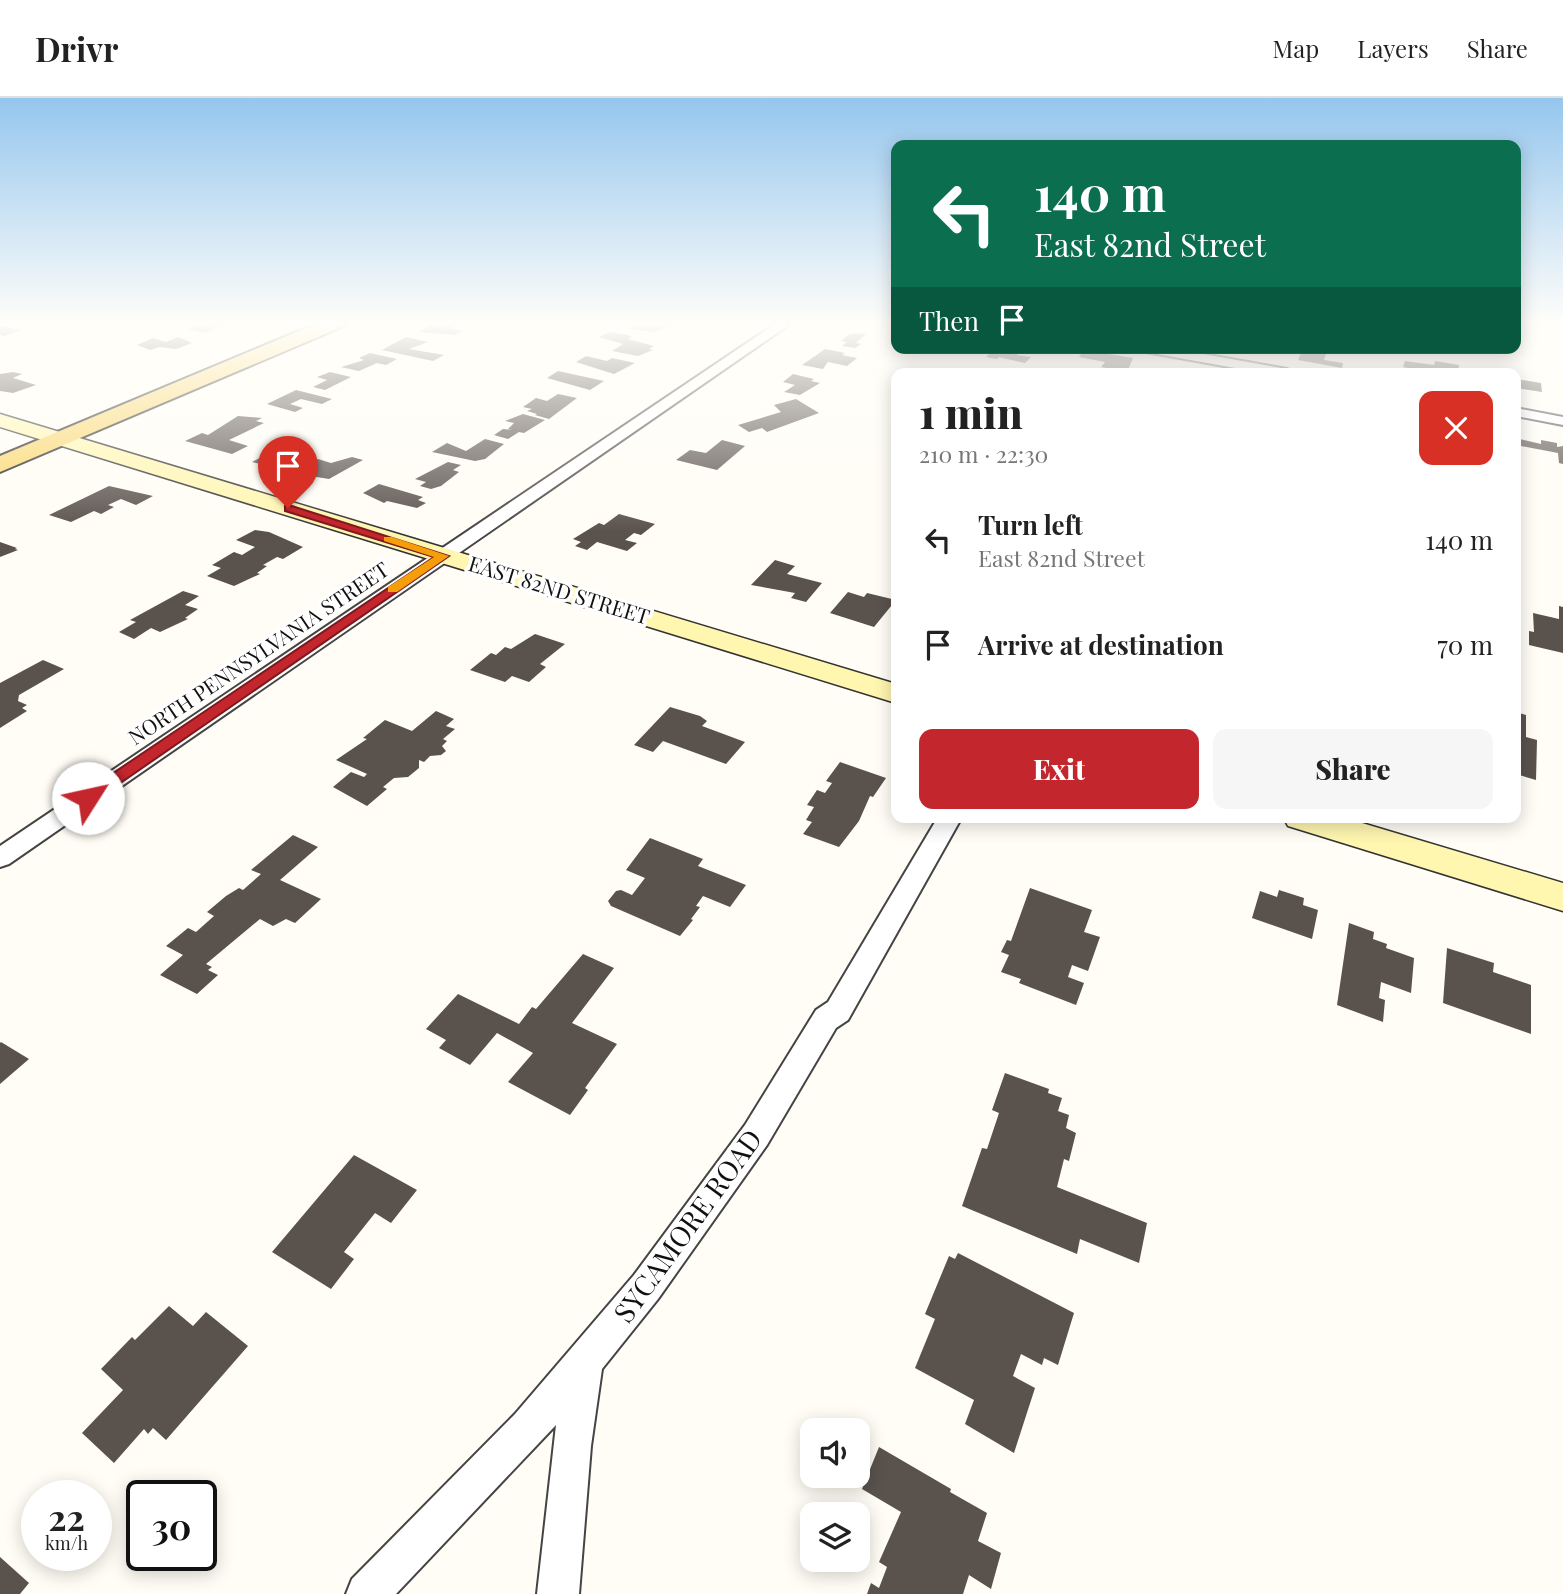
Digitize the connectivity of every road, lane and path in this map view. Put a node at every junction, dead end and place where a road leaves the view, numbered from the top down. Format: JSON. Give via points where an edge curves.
{"nodes":[{"id":1,"x":172,"y":392,"type":"edge"},
{"id":2,"x":684,"y":392,"type":"edge"},
{"id":3,"x":1521,"y":413,"type":"edge"},
{"id":4,"x":0,"y":420,"type":"edge"},
{"id":5,"x":1563,"y":421,"type":"edge"},
{"id":6,"x":61,"y":439,"type":"junction"},
{"id":7,"x":0,"y":465,"type":"edge"},
{"id":8,"x":443,"y":556,"type":"junction"},
{"id":9,"x":891,"y":692,"type":"edge"},
{"id":10,"x":947,"y":823,"type":"edge"},
{"id":11,"x":1319,"y":823,"type":"edge"},
{"id":12,"x":0,"y":858,"type":"edge"},
{"id":13,"x":1563,"y":898,"type":"edge"},
{"id":14,"x":584,"y":1364,"type":"junction"},
{"id":15,"x":367,"y":1594,"type":"edge"},
{"id":16,"x":558,"y":1594,"type":"edge"}],
"edges":[{"from":1,"to":6,"type":"main road"},
{"from":2,"to":8,"type":"street","name":"NORTH PENNSYLVANIA STREET"},
{"from":3,"to":5,"type":"street"},
{"from":4,"to":6,"type":"street","name":"EAST 82ND STREET"},
{"from":6,"to":7,"type":"main road"},
{"from":6,"to":8,"type":"street","name":"EAST 82ND STREET"},
{"from":8,"to":9,"type":"street","name":"EAST 82ND STREET"},
{"from":8,"to":12,"type":"street","name":"NORTH PENNSYLVANIA STREET"},
{"from":10,"to":14,"type":"street","name":"SYCAMORE ROAD","via":[[838,1011],[826,1019],[748,1147],[675,1250]]},
{"from":11,"to":13,"type":"street"},
{"from":14,"to":15,"type":"street","name":"SYCAMORE ROAD","via":[[477,1484]]},
{"from":14,"to":16,"type":"street"}]}
